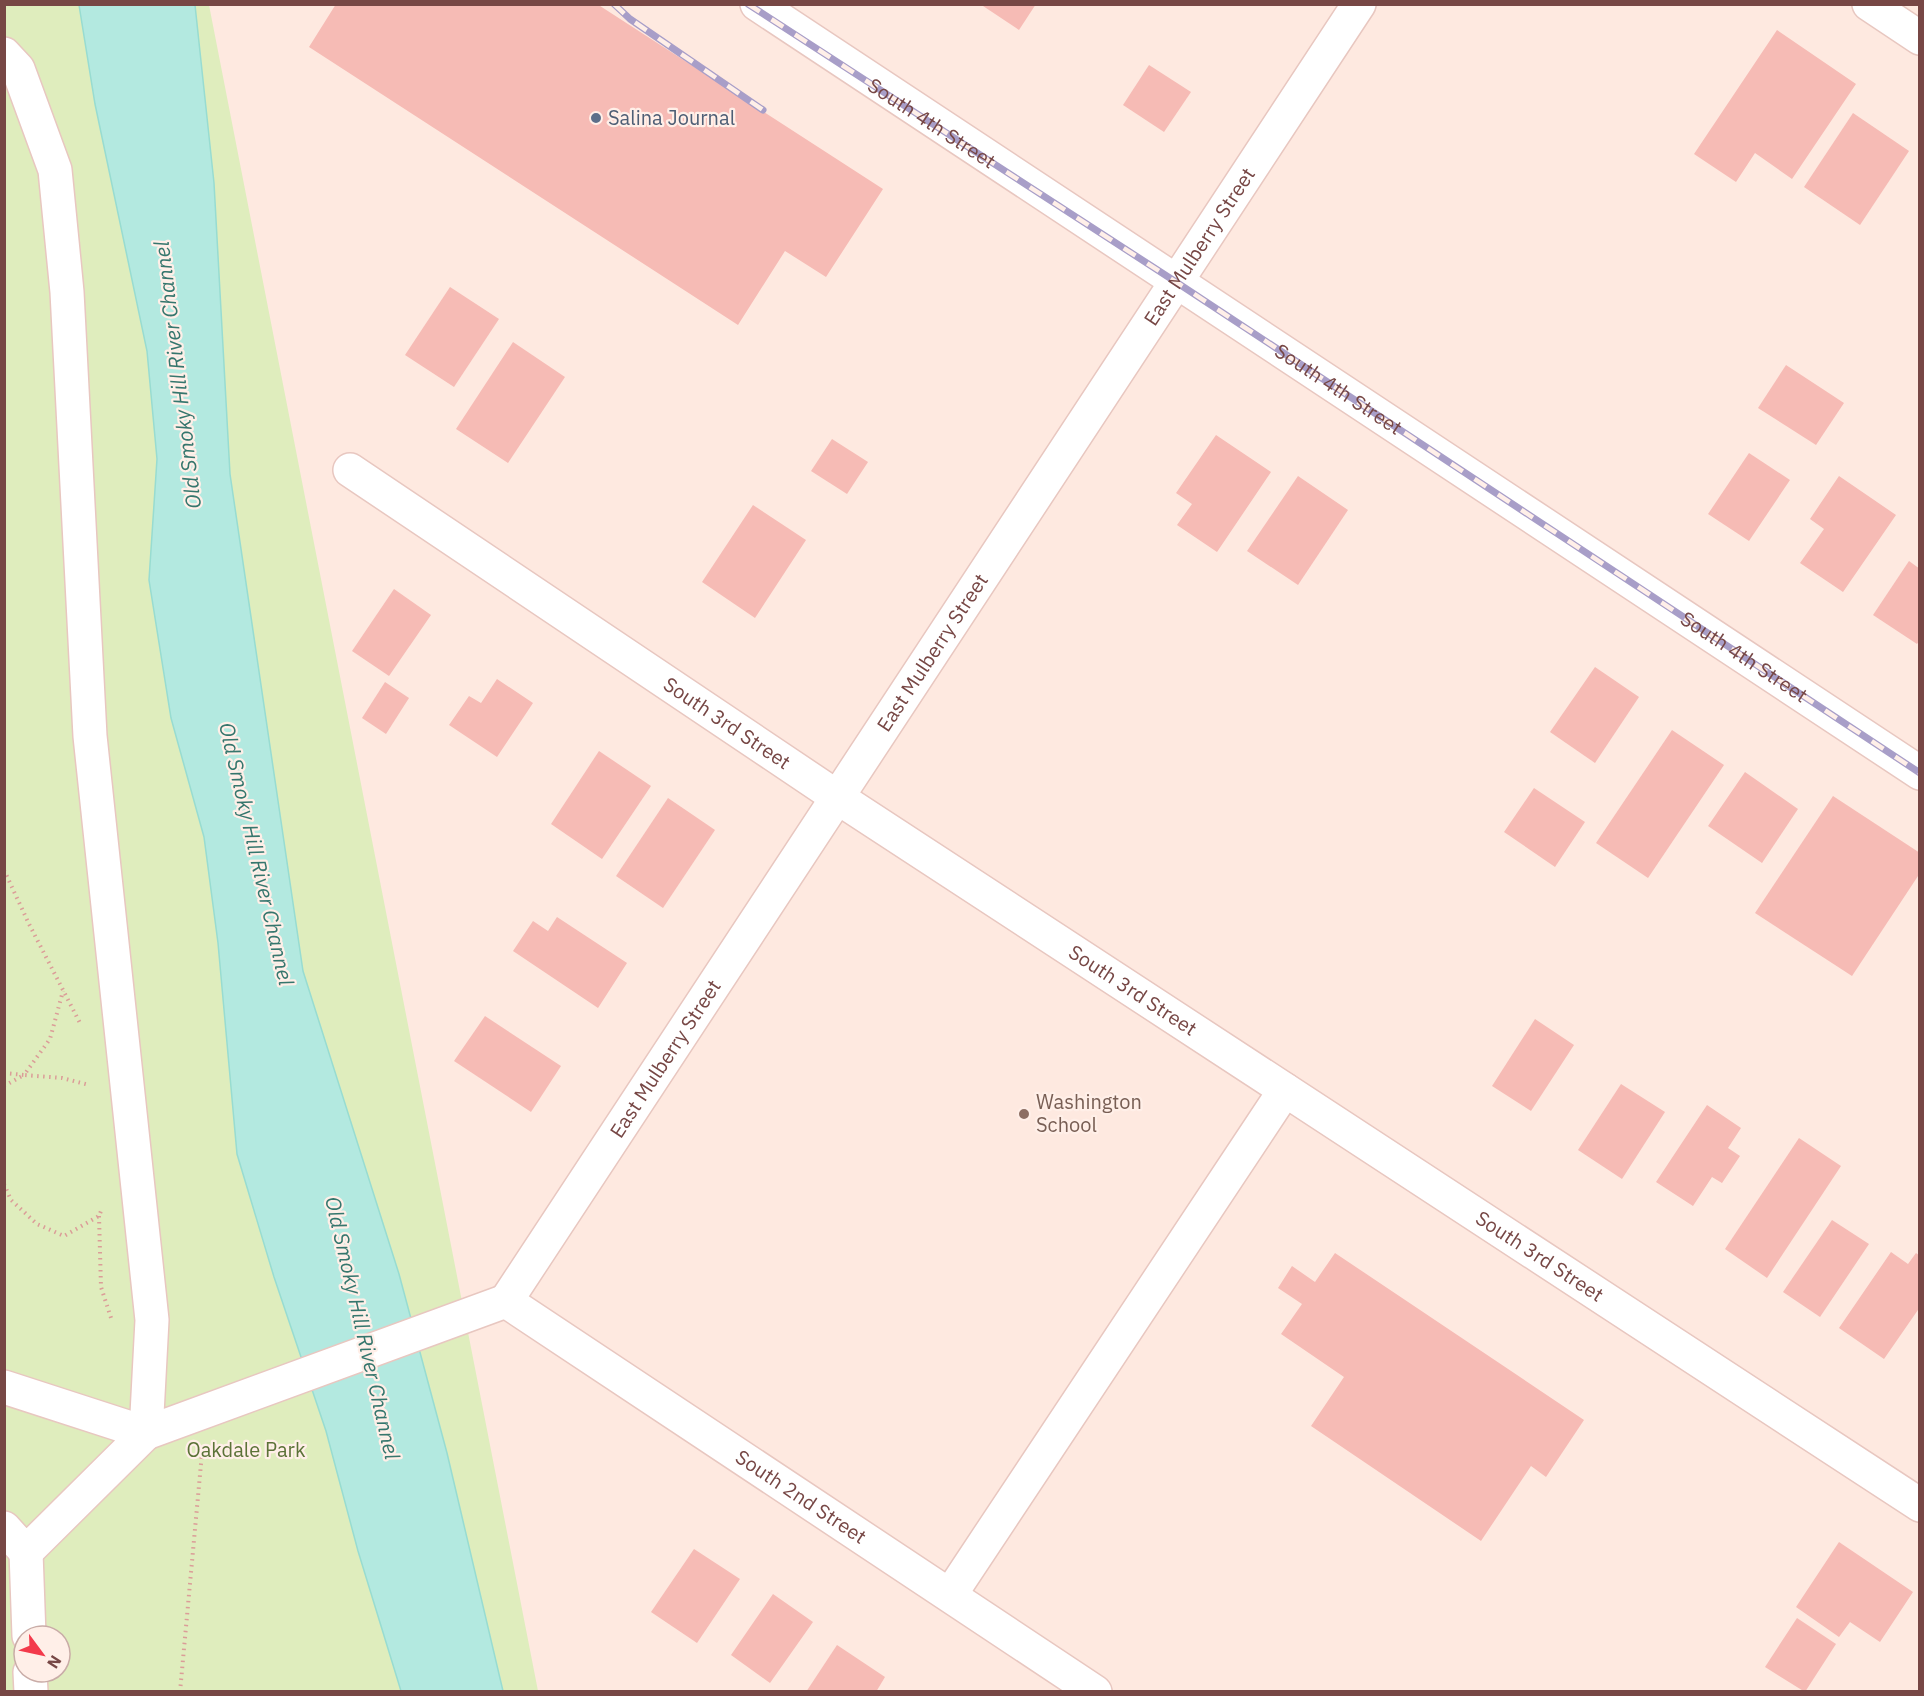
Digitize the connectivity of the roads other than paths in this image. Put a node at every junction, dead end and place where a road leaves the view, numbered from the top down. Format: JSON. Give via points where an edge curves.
{"nodes":[{"id":1,"x":757,"y":4,"type":"edge"},
{"id":2,"x":1359,"y":4,"type":"edge"},
{"id":3,"x":1869,"y":4,"type":"edge"},
{"id":4,"x":1920,"y":38,"type":"edge"},
{"id":5,"x":4,"y":54,"type":"edge"},
{"id":6,"x":1176,"y":282,"type":"junction"},
{"id":7,"x":350,"y":470,"type":"dead end"},
{"id":8,"x":1920,"y":773,"type":"edge"},
{"id":9,"x":837,"y":797,"type":"junction"},
{"id":10,"x":1285,"y":1090,"type":"junction"},
{"id":11,"x":494,"y":1305,"type":"junction"},
{"id":12,"x":4,"y":1387,"type":"edge"},
{"id":13,"x":146,"y":1433,"type":"junction"},
{"id":14,"x":1920,"y":1505,"type":"edge"},
{"id":15,"x":15,"y":1540,"type":"edge"},
{"id":16,"x":950,"y":1595,"type":"junction"},
{"id":17,"x":27,"y":1624,"type":"edge"},
{"id":18,"x":1095,"y":1692,"type":"edge"}],
"edges":[{"from":1,"to":6,"type":"street","name":"South 4th Street"},
{"from":2,"to":6,"type":"street","name":"East Mulberry Street"},
{"from":3,"to":4,"type":"street"},
{"from":5,"to":13,"type":"street","via":[[18,69],[55,170],[67,292],[90,736],[152,1320]]},
{"from":6,"to":8,"type":"street","name":"South 4th Street"},
{"from":6,"to":9,"type":"street","name":"East Mulberry Street"},
{"from":7,"to":9,"type":"street","name":"South 3rd Street"},
{"from":9,"to":10,"type":"street","name":"South 3rd Street"},
{"from":9,"to":11,"type":"street","name":"East Mulberry Street"},
{"from":10,"to":14,"type":"street","name":"South 3rd Street"},
{"from":10,"to":16,"type":"street"},
{"from":11,"to":13,"type":"street"},
{"from":11,"to":16,"type":"street","name":"South 2nd Street"},
{"from":12,"to":13,"type":"street"},
{"from":13,"to":15,"type":"street"},
{"from":15,"to":17,"type":"street"},
{"from":16,"to":18,"type":"street","name":"South 2nd Street"}]}
